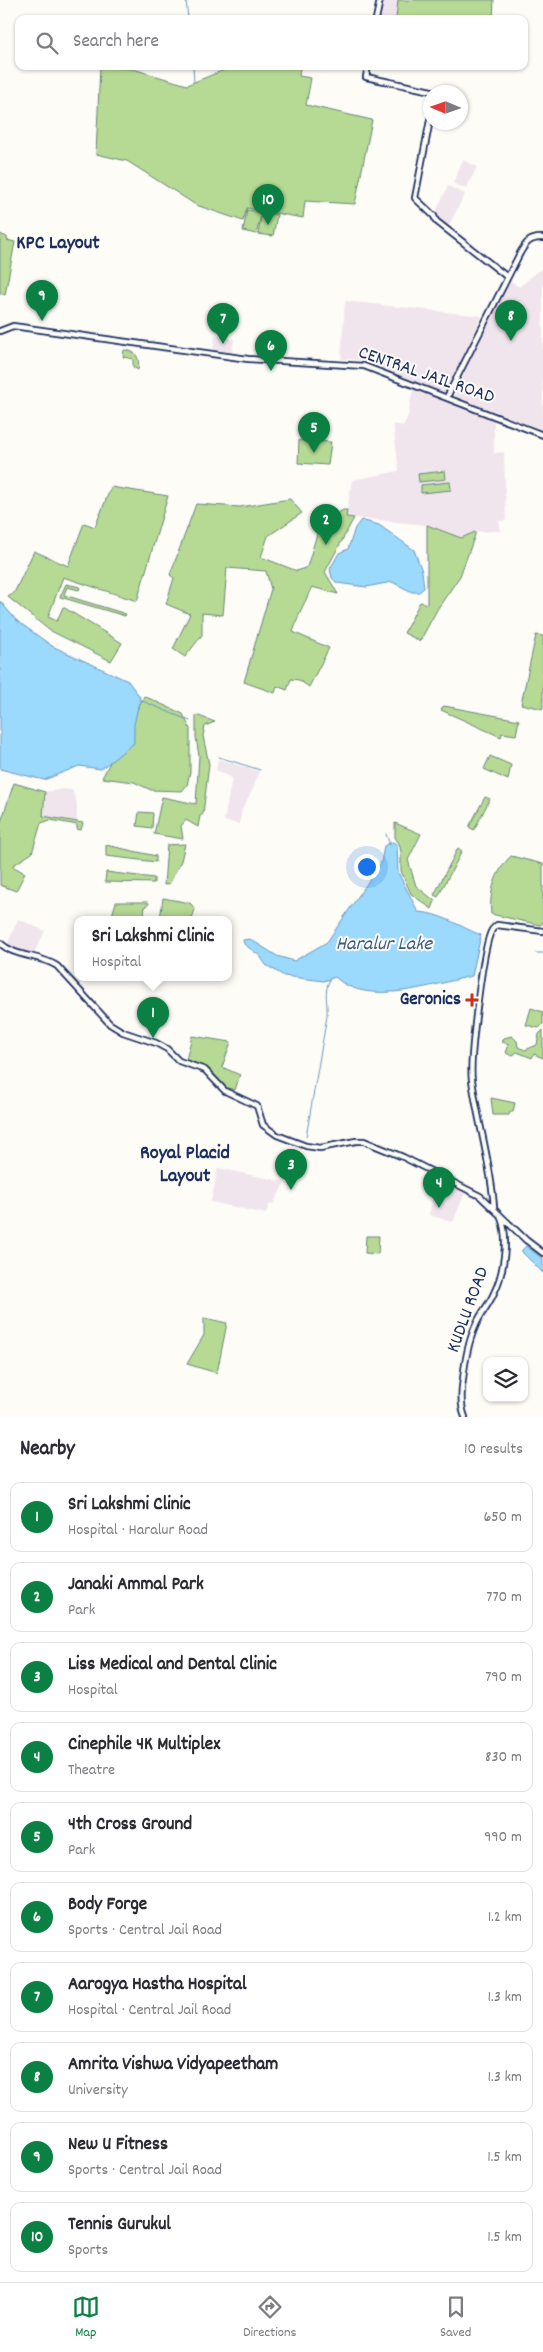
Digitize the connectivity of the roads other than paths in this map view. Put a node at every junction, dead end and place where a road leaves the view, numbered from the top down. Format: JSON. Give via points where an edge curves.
{"nodes":[{"id":1,"x":380,"y":0,"type":"edge"},
{"id":2,"x":377,"y":15,"type":"edge"},
{"id":3,"x":367,"y":70,"type":"edge"},
{"id":4,"x":423,"y":89,"type":"edge"},
{"id":5,"x":428,"y":130,"type":"edge"},
{"id":6,"x":543,"y":238,"type":"edge"},
{"id":7,"x":506,"y":276,"type":"junction"},
{"id":8,"x":0,"y":331,"type":"edge"},
{"id":9,"x":447,"y":398,"type":"junction"},
{"id":10,"x":543,"y":435,"type":"edge"},
{"id":11,"x":543,"y":931,"type":"edge"},
{"id":12,"x":0,"y":943,"type":"edge"},
{"id":13,"x":494,"y":1207,"type":"junction"},
{"id":14,"x":500,"y":1215,"type":"junction"},
{"id":15,"x":514,"y":1228,"type":"junction"},
{"id":16,"x":506,"y":1234,"type":"junction"},
{"id":17,"x":543,"y":1253,"type":"edge"},
{"id":18,"x":465,"y":1417,"type":"edge"}],
"edges":[{"from":1,"to":2,"type":"street"},
{"from":3,"to":4,"type":"street","via":[[366,77]]},
{"from":5,"to":7,"type":"street","via":[[415,198],[436,221]]},
{"from":6,"to":7,"type":"street","via":[[532,238],[527,242]]},
{"from":7,"to":9,"type":"street"},
{"from":8,"to":9,"type":"street","name":"CENTRAL JAIL ROAD","via":[[14,326],[248,359],[356,364]]},
{"from":9,"to":10,"type":"street","name":"CENTRAL JAIL ROAD"},
{"from":11,"to":13,"type":"street","via":[[497,925],[491,930],[486,950],[474,1032],[472,1078],[489,1160]]},
{"from":12,"to":13,"type":"street","via":[[14,952],[57,966],[110,1024],[156,1043],[179,1061],[205,1070],[225,1091],[257,1106],[263,1125],[278,1135],[320,1148],[364,1141],[480,1196]]},
{"from":13,"to":14,"type":"street"},
{"from":14,"to":15,"type":"street"},
{"from":14,"to":16,"type":"street","name":"KUDLU ROAD"},
{"from":15,"to":16,"type":"street"},
{"from":15,"to":17,"type":"street"},
{"from":16,"to":18,"type":"street","name":"KUDLU ROAD","via":[[496,1288],[476,1325],[467,1352],[461,1398]]}]}
